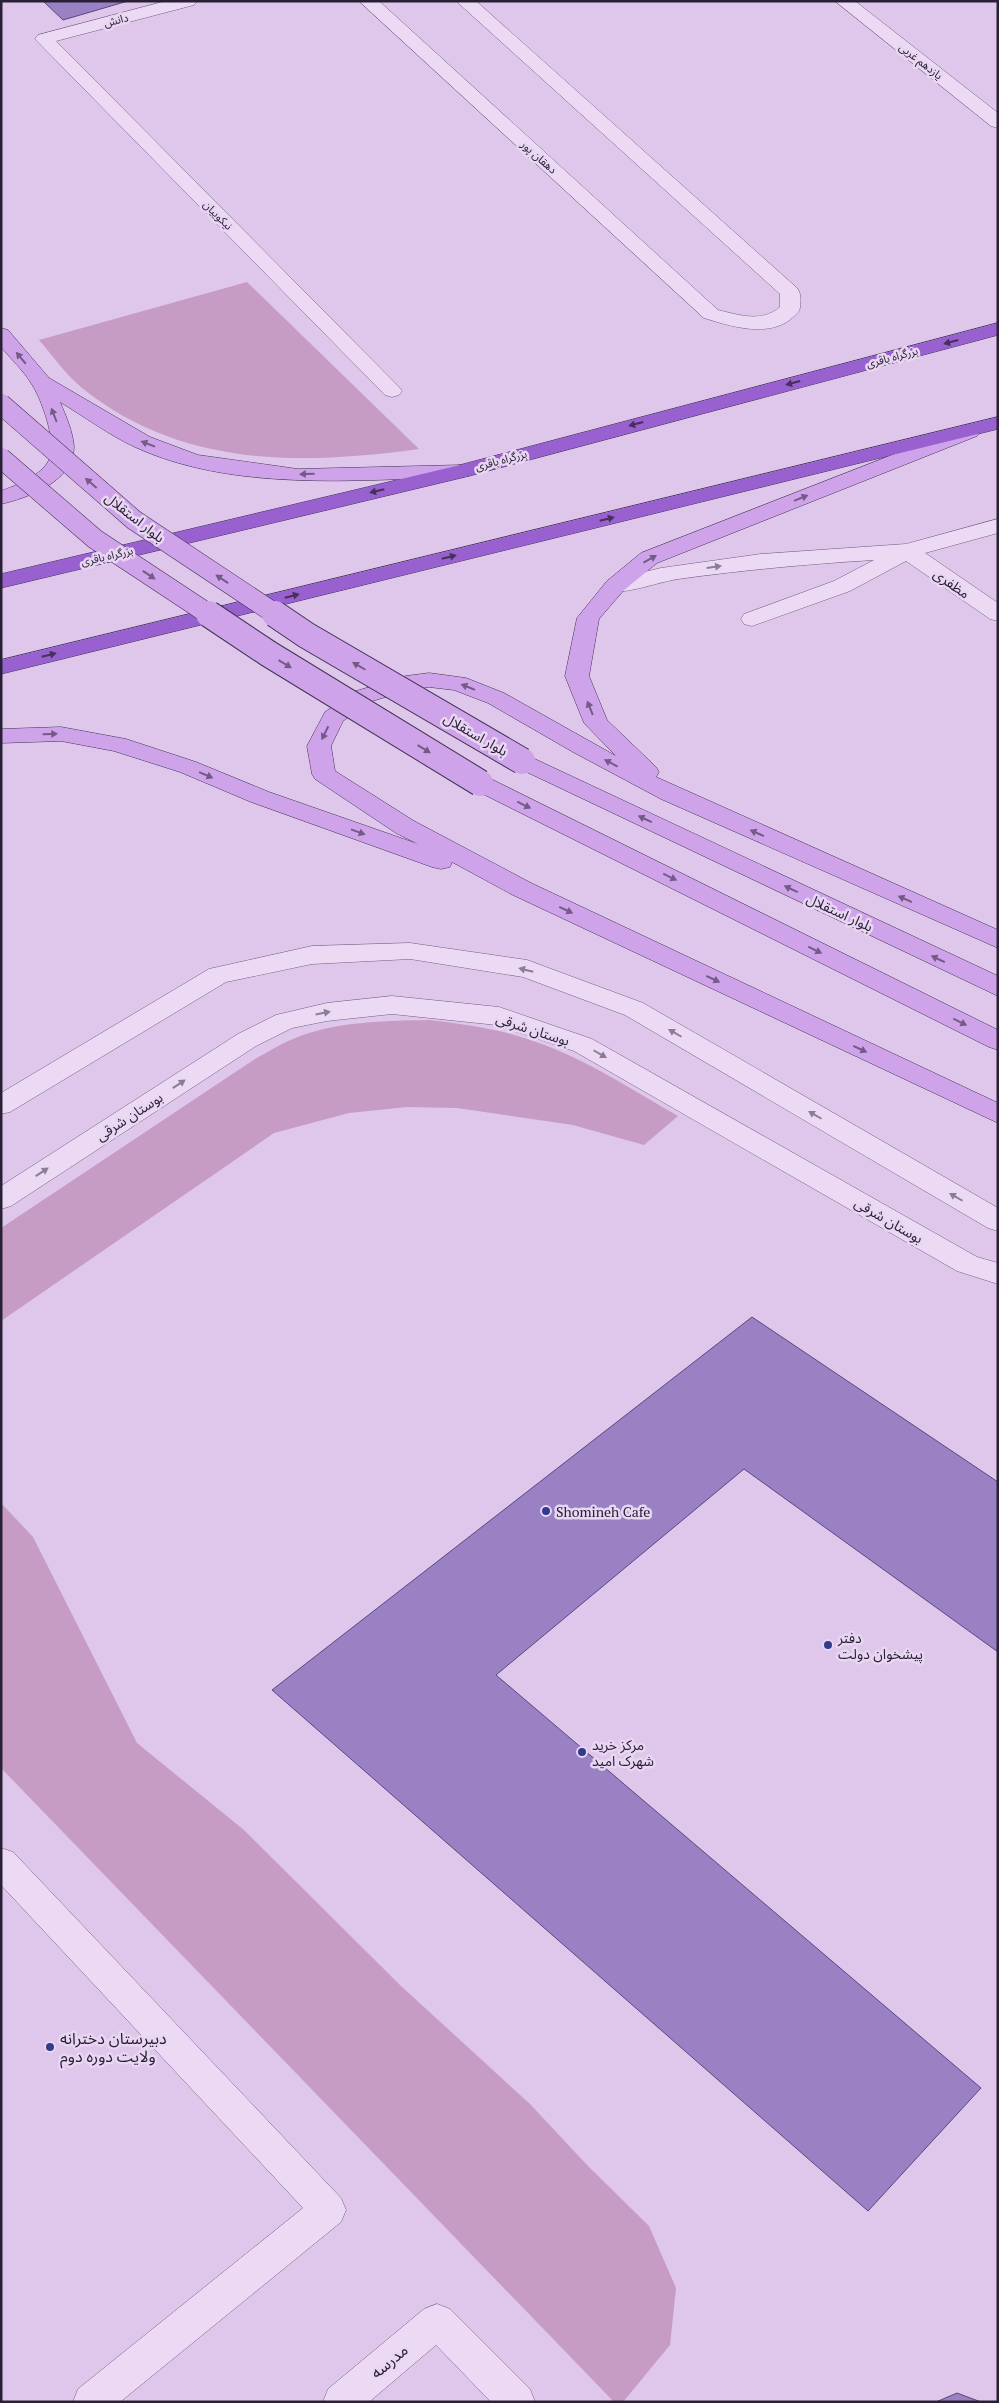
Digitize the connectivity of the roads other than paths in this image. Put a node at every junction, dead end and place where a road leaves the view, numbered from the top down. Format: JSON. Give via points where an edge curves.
{"nodes":[{"id":1,"x":188,"y":1,"type":"edge"},
{"id":2,"x":368,"y":1,"type":"edge"},
{"id":3,"x":465,"y":1,"type":"edge"},
{"id":4,"x":844,"y":1,"type":"edge"},
{"id":5,"x":44,"y":39,"type":"joint"},
{"id":6,"x":998,"y":122,"type":"edge"},
{"id":7,"x":998,"y":329,"type":"edge"},
{"id":8,"x":1,"y":334,"type":"edge"},
{"id":9,"x":42,"y":382,"type":"junction"},
{"id":10,"x":392,"y":391,"type":"dead end"},
{"id":11,"x":1,"y":404,"type":"edge"},
{"id":12,"x":998,"y":423,"type":"edge"},
{"id":13,"x":969,"y":431,"type":"junction"},
{"id":14,"x":1,"y":458,"type":"edge"},
{"id":15,"x":461,"y":471,"type":"junction"},
{"id":16,"x":1,"y":498,"type":"edge"},
{"id":17,"x":998,"y":526,"type":"edge"},
{"id":18,"x":907,"y":551,"type":"junction"},
{"id":19,"x":1,"y":581,"type":"edge"},
{"id":20,"x":615,"y":586,"type":"junction"},
{"id":21,"x":998,"y":614,"type":"edge"},
{"id":22,"x":752,"y":619,"type":"dead end"},
{"id":23,"x":1,"y":666,"type":"edge"},
{"id":24,"x":1,"y":736,"type":"edge"},
{"id":25,"x":670,"y":794,"type":"junction"},
{"id":26,"x":522,"y":889,"type":"junction"},
{"id":27,"x":998,"y":940,"type":"edge"},
{"id":28,"x":998,"y":987,"type":"edge"},
{"id":29,"x":998,"y":1041,"type":"edge"},
{"id":30,"x":1,"y":1104,"type":"edge"},
{"id":31,"x":998,"y":1114,"type":"edge"},
{"id":32,"x":1,"y":1199,"type":"edge"},
{"id":33,"x":998,"y":1221,"type":"edge"},
{"id":34,"x":998,"y":1274,"type":"edge"},
{"id":35,"x":1,"y":1862,"type":"edge"},
{"id":36,"x":91,"y":2402,"type":"edge"},
{"id":37,"x":341,"y":2402,"type":"edge"},
{"id":38,"x":517,"y":2402,"type":"edge"}],
"edges":[{"from":1,"to":5,"type":"street","name":"دانش"},
{"from":2,"to":3,"type":"street","name":"دهقان پور","via":[[711,314],[737,321],[769,322],[783,317],[790,309],[790,292]]},
{"from":4,"to":6,"type":"street","name":"یازدهم غربی"},
{"from":5,"to":10,"type":"street","name":"نیکوییان"},
{"from":7,"to":15,"type":"highway","name":"بزرگراه باقری","one_way":true},
{"from":9,"to":8,"type":"main road","one_way":true},
{"from":15,"to":9,"type":"main road","one_way":true,"via":[[298,474],[194,461],[142,442]]},
{"from":16,"to":9,"type":"main road","one_way":true,"via":[[23,491],[54,471],[64,450]]},
{"from":28,"to":11,"type":"main road","name":"بلوار استقلال","one_way":true,"bridge":true,"via":[[522,761],[306,635],[134,520]]},
{"from":12,"to":13,"type":"highway"},
{"from":20,"to":13,"type":"main road","one_way":true,"via":[[649,558]]},
{"from":23,"to":13,"type":"highway","one_way":true},
{"from":14,"to":29,"type":"main road","one_way":true,"bridge":true,"via":[[95,539],[269,654],[480,783]]},
{"from":15,"to":19,"type":"highway","name":"بزرگراه باقری","one_way":true},
{"from":17,"to":18,"type":"street"},
{"from":20,"to":18,"type":"street","one_way":true,"via":[[661,575],[761,561]]},
{"from":18,"to":21,"type":"street","name":"مظفری"},
{"from":18,"to":22,"type":"street","via":[[842,586]]},
{"from":25,"to":20,"type":"main road","one_way":true,"via":[[596,723],[577,676],[588,618]]},
{"from":24,"to":26,"type":"main road","one_way":true,"via":[[61,734],[118,744],[188,766],[260,798]]},
{"from":25,"to":26,"type":"main road","one_way":true,"via":[[496,698],[458,683],[429,680],[406,683],[361,697],[332,717],[319,746],[324,774],[405,827]]},
{"from":27,"to":25,"type":"main road","one_way":true},
{"from":26,"to":31,"type":"main road","one_way":true},
{"from":33,"to":30,"type":"street","one_way":true,"via":[[634,1009],[527,969],[410,951],[312,955],[218,975]]},
{"from":32,"to":34,"type":"street","name":"بوستان شرقی","one_way":true,"via":[[247,1040],[285,1022],[327,1012],[392,1005],[499,1016],[583,1045],[966,1264]]},
{"from":35,"to":36,"type":"street","via":[[328,2210]]},
{"from":37,"to":38,"type":"street","name":"مدرسه","via":[[437,2321]]}]}
